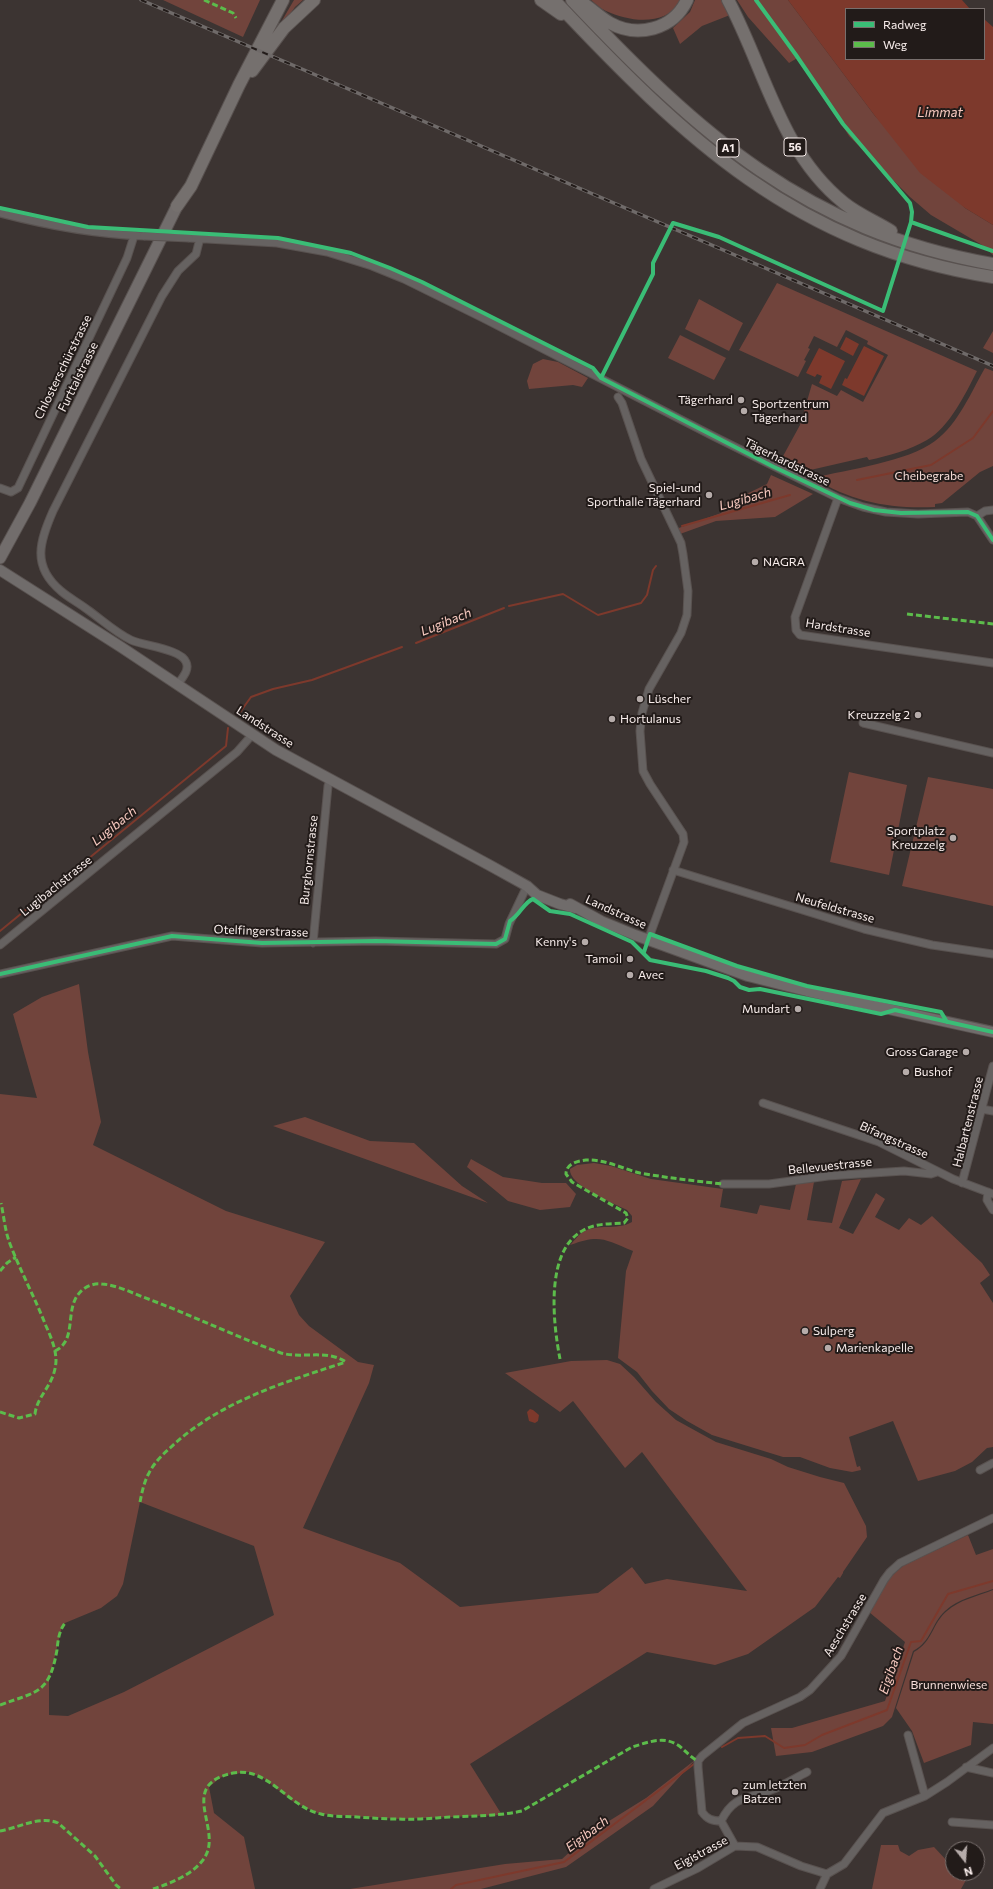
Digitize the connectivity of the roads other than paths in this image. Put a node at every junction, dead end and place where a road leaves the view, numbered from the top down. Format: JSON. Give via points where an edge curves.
{"nodes":[{"id":1,"x":274,"y":0,"type":"edge"},
{"id":2,"x":279,"y":0,"type":"edge"},
{"id":3,"x":283,"y":0,"type":"edge"},
{"id":4,"x":314,"y":0,"type":"edge"},
{"id":5,"x":541,"y":0,"type":"edge"},
{"id":6,"x":554,"y":0,"type":"edge"},
{"id":7,"x":572,"y":0,"type":"edge"},
{"id":8,"x":579,"y":0,"type":"edge"},
{"id":9,"x":687,"y":0,"type":"edge"},
{"id":10,"x":728,"y":0,"type":"edge"},
{"id":11,"x":575,"y":23,"type":"junction"},
{"id":12,"x":246,"y":58,"type":"junction"},
{"id":13,"x":218,"y":131,"type":"junction"},
{"id":14,"x":178,"y":206,"type":"junction"},
{"id":15,"x":0,"y":213,"type":"edge"},
{"id":16,"x":134,"y":236,"type":"junction"},
{"id":17,"x":200,"y":238,"type":"junction"},
{"id":18,"x":918,"y":247,"type":"junction"},
{"id":19,"x":993,"y":264,"type":"edge"},
{"id":20,"x":993,"y":277,"type":"edge"},
{"id":21,"x":618,"y":396,"type":"dead end"},
{"id":22,"x":0,"y":488,"type":"edge"},
{"id":23,"x":838,"y":498,"type":"junction"},
{"id":24,"x":993,"y":510,"type":"edge"},
{"id":25,"x":977,"y":516,"type":"junction"},
{"id":26,"x":993,"y":540,"type":"edge"},
{"id":27,"x":0,"y":558,"type":"edge"},
{"id":28,"x":0,"y":570,"type":"edge"},
{"id":29,"x":993,"y":663,"type":"edge"},
{"id":30,"x":178,"y":684,"type":"junction"},
{"id":31,"x":865,"y":716,"type":"dead end"},
{"id":32,"x":252,"y":735,"type":"junction"},
{"id":33,"x":993,"y":753,"type":"edge"},
{"id":34,"x":330,"y":780,"type":"junction"},
{"id":35,"x":673,"y":870,"type":"junction"},
{"id":36,"x":528,"y":886,"type":"junction"},
{"id":37,"x":648,"y":940,"type":"junction"},
{"id":38,"x":313,"y":943,"type":"junction"},
{"id":39,"x":0,"y":945,"type":"edge"},
{"id":40,"x":993,"y":954,"type":"edge"},
{"id":41,"x":0,"y":974,"type":"edge"},
{"id":42,"x":993,"y":1032,"type":"edge"},
{"id":43,"x":993,"y":1066,"type":"edge"},
{"id":44,"x":763,"y":1103,"type":"dead end"},
{"id":45,"x":982,"y":1109,"type":"junction"},
{"id":46,"x":993,"y":1111,"type":"edge"},
{"id":47,"x":938,"y":1172,"type":"junction"},
{"id":48,"x":962,"y":1183,"type":"junction"},
{"id":49,"x":723,"y":1184,"type":"dead end"},
{"id":50,"x":990,"y":1193,"type":"edge"},
{"id":51,"x":993,"y":1210,"type":"edge"},
{"id":52,"x":993,"y":1463,"type":"edge"},
{"id":53,"x":980,"y":1470,"type":"dead end"},
{"id":54,"x":993,"y":1518,"type":"edge"},
{"id":55,"x":908,"y":1735,"type":"dead end"},
{"id":56,"x":993,"y":1748,"type":"edge"},
{"id":57,"x":966,"y":1767,"type":"junction"},
{"id":58,"x":807,"y":1772,"type":"dead end"},
{"id":59,"x":993,"y":1773,"type":"edge"},
{"id":60,"x":925,"y":1796,"type":"junction"},
{"id":61,"x":721,"y":1821,"type":"junction"},
{"id":62,"x":952,"y":1822,"type":"dead end"},
{"id":63,"x":993,"y":1825,"type":"edge"},
{"id":64,"x":735,"y":1846,"type":"junction"},
{"id":65,"x":827,"y":1874,"type":"junction"},
{"id":66,"x":654,"y":1889,"type":"edge"},
{"id":67,"x":820,"y":1889,"type":"edge"}],
"edges":[{"from":1,"to":12,"type":"highway"},
{"from":2,"to":12,"type":"highway"},
{"from":3,"to":13,"type":"highway"},
{"from":4,"to":13,"type":"highway","via":[[271,45]]},
{"from":5,"to":11,"type":"highway"},
{"from":6,"to":11,"type":"highway","number":"A1"},
{"from":7,"to":18,"type":"highway","number":"A1","via":[[675,103],[748,164],[830,212]]},
{"from":8,"to":9,"type":"highway","via":[[610,23],[639,31],[658,27],[669,21],[682,9]]},
{"from":10,"to":18,"type":"highway","number":"56","via":[[782,122],[808,166],[849,207]]},
{"from":11,"to":20,"type":"highway","number":"A1","via":[[638,88],[690,135],[740,174],[781,201],[829,227],[883,249],[929,264]]},
{"from":12,"to":14,"type":"highway","via":[[185,184]]},
{"from":13,"to":14,"type":"highway","via":[[191,186]]},
{"from":14,"to":27,"type":"highway","name":"Furttalstrasse"},
{"from":15,"to":16,"type":"street","name":"Tägerhardstrasse","via":[[70,230]]},
{"from":16,"to":17,"type":"street","name":"Tägerhardstrasse","bridge":true},
{"from":16,"to":22,"type":"street","name":"Chlosterschürstrasse","via":[[124,265],[18,488],[11,492]]},
{"from":17,"to":23,"type":"street","name":"Tägerhardstrasse","via":[[248,240],[302,247],[342,256],[388,272]]},
{"from":17,"to":30,"type":"street","via":[[196,254],[178,272],[162,296],[53,511],[44,532],[40,552],[49,579],[61,591],[131,640],[183,657],[187,670]]},
{"from":18,"to":19,"type":"highway","number":"A1"},
{"from":21,"to":35,"type":"street","via":[[641,459],[681,543],[688,591],[687,615],[681,634],[648,689],[640,731],[643,771],[684,838]]},
{"from":23,"to":25,"type":"street","name":"Tägerhardstrasse","via":[[886,512],[918,514],[956,511]]},
{"from":23,"to":29,"type":"street","name":"Hardstrasse","via":[[795,617],[796,630],[800,635]]},
{"from":24,"to":25,"type":"street"},
{"from":25,"to":26,"type":"street"},
{"from":28,"to":30,"type":"main road","name":"Landstrasse"},
{"from":30,"to":32,"type":"main road","name":"Landstrasse"},
{"from":31,"to":33,"type":"street","via":[[863,723]]},
{"from":32,"to":34,"type":"main road","name":"Landstrasse"},
{"from":32,"to":39,"type":"street","name":"Lugibachstrasse","via":[[238,752]]},
{"from":34,"to":36,"type":"main road","name":"Landstrasse"},
{"from":34,"to":38,"type":"street","name":"Burghornstrasse"},
{"from":35,"to":37,"type":"street"},
{"from":35,"to":40,"type":"street","name":"Neufeldstrasse","via":[[864,929],[932,945]]},
{"from":36,"to":37,"type":"main road","name":"Landstrasse","via":[[537,895],[575,908]]},
{"from":36,"to":38,"type":"street","name":"Otelfingerstrasse","via":[[509,924],[506,937],[500,943]]},
{"from":37,"to":42,"type":"main road","name":"Landstrasse","via":[[748,976]]},
{"from":38,"to":41,"type":"street","name":"Otelfingerstrasse","via":[[262,943],[164,936]]},
{"from":43,"to":45,"type":"street","name":"Halbartenstrasse"},
{"from":44,"to":47,"type":"street","name":"Bifangstrasse","via":[[879,1142]]},
{"from":45,"to":46,"type":"street"},
{"from":45,"to":48,"type":"street","name":"Halbartenstrasse"},
{"from":47,"to":48,"type":"street","name":"Bifangstrasse"},
{"from":47,"to":49,"type":"street","name":"Bellevuestrasse","via":[[931,1174],[904,1171],[828,1176],[769,1184]]},
{"from":48,"to":50,"type":"street","name":"Bifangstrasse"},
{"from":50,"to":51,"type":"street","via":[[987,1200]]},
{"from":52,"to":53,"type":"street"},
{"from":54,"to":61,"type":"street","name":"Aeschstrasse","via":[[900,1563],[884,1580],[836,1663],[810,1690],[743,1723],[702,1756],[698,1761],[698,1767],[702,1812],[714,1821]]},
{"from":55,"to":60,"type":"street"},
{"from":56,"to":57,"type":"street"},
{"from":57,"to":59,"type":"street"},
{"from":57,"to":60,"type":"street"},
{"from":58,"to":61,"type":"street","via":[[771,1790],[740,1799],[727,1808]]},
{"from":60,"to":65,"type":"street","via":[[883,1813],[844,1864]]},
{"from":61,"to":64,"type":"street"},
{"from":62,"to":63,"type":"street"},
{"from":64,"to":65,"type":"street","name":"Eigistrasse","via":[[757,1847]]},
{"from":64,"to":66,"type":"street","name":"Eigistrasse","via":[[698,1868]]},
{"from":65,"to":67,"type":"street"}]}
